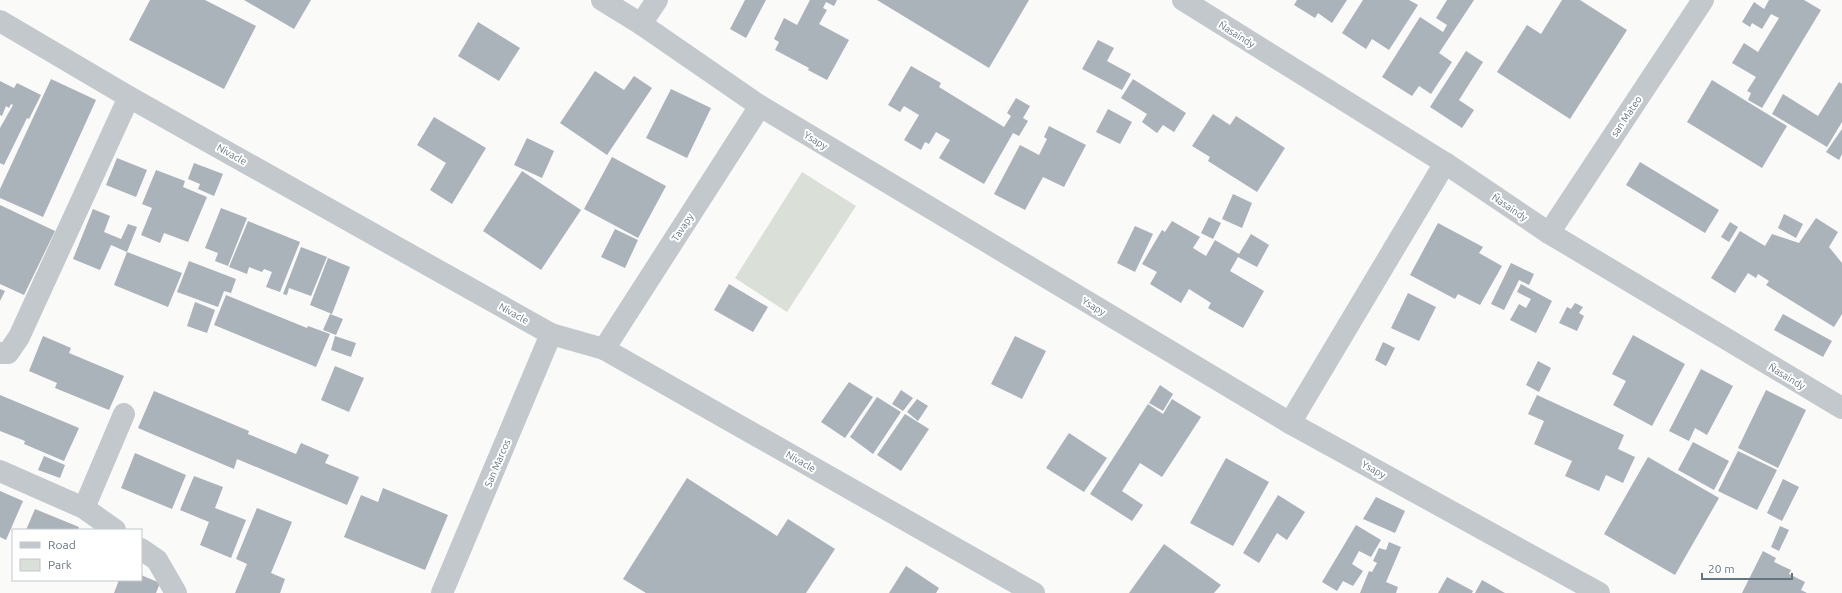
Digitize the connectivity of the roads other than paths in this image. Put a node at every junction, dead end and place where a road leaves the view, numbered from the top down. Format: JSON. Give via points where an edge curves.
{"nodes":[{"id":1,"x":602,"y":0,"type":"edge"},
{"id":2,"x":657,"y":0,"type":"edge"},
{"id":3,"x":1183,"y":0,"type":"edge"},
{"id":4,"x":1703,"y":0,"type":"edge"},
{"id":5,"x":0,"y":21,"type":"edge"},
{"id":6,"x":641,"y":24,"type":"junction"},
{"id":7,"x":129,"y":97,"type":"junction"},
{"id":8,"x":760,"y":106,"type":"junction"},
{"id":9,"x":1445,"y":163,"type":"junction"},
{"id":10,"x":1549,"y":233,"type":"junction"},
{"id":11,"x":552,"y":334,"type":"junction"},
{"id":12,"x":604,"y":349,"type":"junction"},
{"id":13,"x":0,"y":353,"type":"edge"},
{"id":14,"x":1842,"y":408,"type":"edge"},
{"id":15,"x":124,"y":414,"type":"dead end"},
{"id":16,"x":1290,"y":423,"type":"junction"},
{"id":17,"x":0,"y":471,"type":"edge"},
{"id":18,"x":84,"y":508,"type":"junction"},
{"id":19,"x":114,"y":529,"type":"edge"},
{"id":20,"x":142,"y":550,"type":"edge"},
{"id":21,"x":176,"y":593,"type":"edge"},
{"id":22,"x":442,"y":593,"type":"edge"},
{"id":23,"x":1034,"y":593,"type":"edge"},
{"id":24,"x":1598,"y":593,"type":"edge"}],
"edges":[{"from":1,"to":6,"type":"street","name":"Ysapy"},
{"from":2,"to":6,"type":"street"},
{"from":3,"to":9,"type":"street","name":"Ñasaindy"},
{"from":4,"to":10,"type":"street","name":"san Mateo"},
{"from":5,"to":7,"type":"street","name":"Nivacle"},
{"from":6,"to":8,"type":"street","name":"Ysapy"},
{"from":7,"to":11,"type":"street","name":"Nivacle"},
{"from":7,"to":13,"type":"street","via":[[19,337],[8,352]]},
{"from":8,"to":12,"type":"street","name":"Tavapy"},
{"from":8,"to":16,"type":"street","name":"Ysapy"},
{"from":9,"to":10,"type":"street","name":"Ñasaindy"},
{"from":9,"to":16,"type":"street"},
{"from":10,"to":14,"type":"street","name":"Ñasaindy"},
{"from":11,"to":12,"type":"street","name":"Nivacle"},
{"from":11,"to":22,"type":"street","name":"San Marcos"},
{"from":12,"to":23,"type":"street","name":"Nivacle"},
{"from":15,"to":18,"type":"street"},
{"from":16,"to":24,"type":"street","name":"Ysapy"},
{"from":17,"to":18,"type":"street"},
{"from":18,"to":19,"type":"street"},
{"from":20,"to":21,"type":"street","via":[[157,560]]}]}
